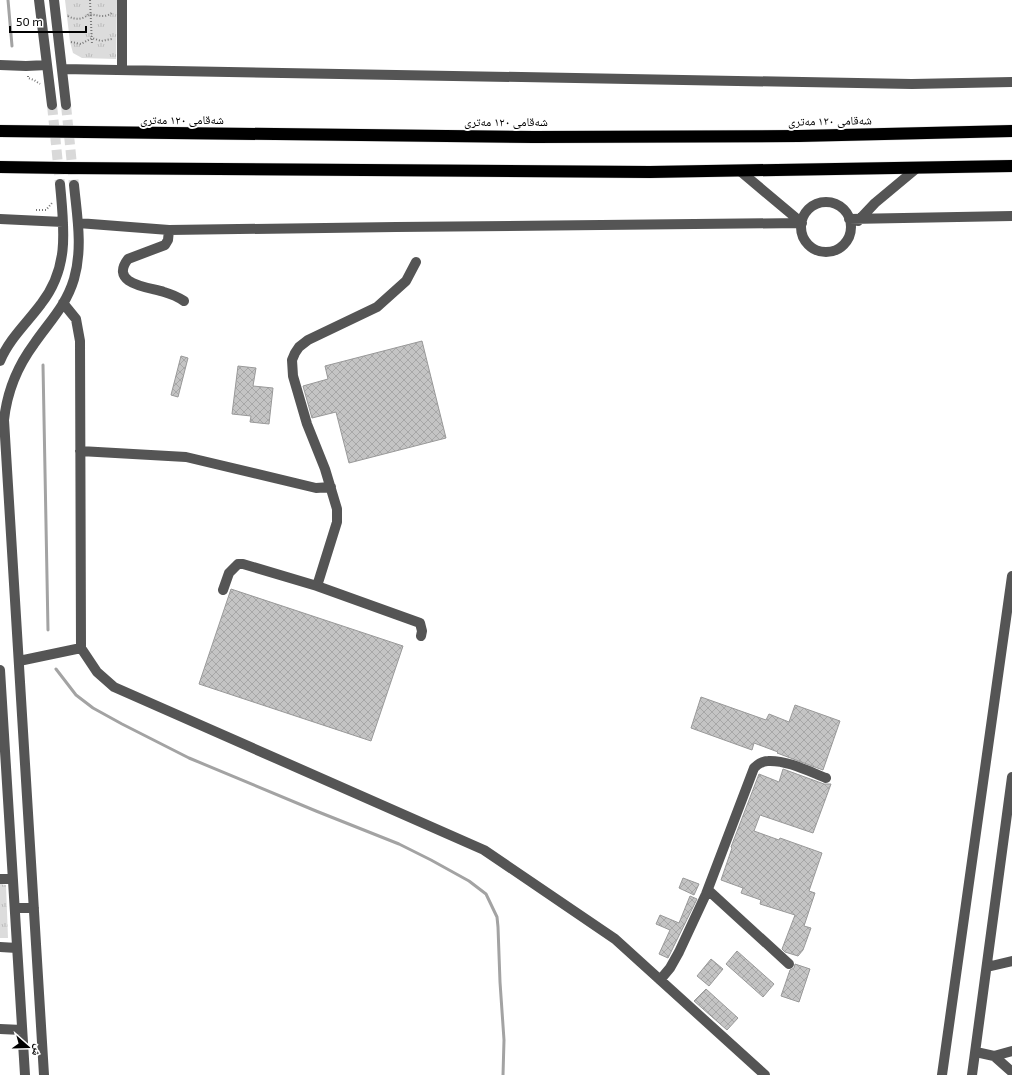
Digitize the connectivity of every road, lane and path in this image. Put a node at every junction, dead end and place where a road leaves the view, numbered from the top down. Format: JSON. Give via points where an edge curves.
{"nodes":[{"id":1,"x":39,"y":0,"type":"edge"},
{"id":2,"x":54,"y":0,"type":"edge"},
{"id":3,"x":90,"y":0,"type":"edge"},
{"id":4,"x":122,"y":0,"type":"edge"},
{"id":5,"x":115,"y":10,"type":"dead end"},
{"id":6,"x":91,"y":14,"type":"junction"},
{"id":7,"x":68,"y":16,"type":"dead end"},
{"id":8,"x":114,"y":37,"type":"dead end"},
{"id":9,"x":92,"y":38,"type":"junction"},
{"id":10,"x":71,"y":42,"type":"dead end"},
{"id":11,"x":92,"y":45,"type":"dead end"},
{"id":12,"x":0,"y":65,"type":"edge"},
{"id":13,"x":47,"y":65,"type":"junction"},
{"id":14,"x":62,"y":69,"type":"junction"},
{"id":15,"x":122,"y":70,"type":"junction"},
{"id":16,"x":1012,"y":82,"type":"edge"},
{"id":17,"x":52,"y":105,"type":"tunnel mouth"},
{"id":18,"x":66,"y":105,"type":"tunnel mouth"},
{"id":19,"x":0,"y":131,"type":"edge"},
{"id":20,"x":1012,"y":131,"type":"edge"},
{"id":21,"x":0,"y":166,"type":"edge"},
{"id":22,"x":1012,"y":166,"type":"edge"},
{"id":23,"x":917,"y":168,"type":"junction"},
{"id":24,"x":740,"y":171,"type":"junction"},
{"id":25,"x":60,"y":184,"type":"tunnel mouth"},
{"id":26,"x":74,"y":185,"type":"tunnel mouth"},
{"id":27,"x":53,"y":202,"type":"dead end"},
{"id":28,"x":31,"y":209,"type":"dead end"},
{"id":29,"x":1012,"y":216,"type":"edge"},
{"id":30,"x":0,"y":219,"type":"edge"},
{"id":31,"x":849,"y":219,"type":"junction"},
{"id":32,"x":860,"y":219,"type":"junction"},
{"id":33,"x":63,"y":222,"type":"junction"},
{"id":34,"x":78,"y":223,"type":"junction"},
{"id":35,"x":802,"y":223,"type":"junction"},
{"id":36,"x":169,"y":230,"type":"junction"},
{"id":37,"x":850,"y":230,"type":"junction"},
{"id":38,"x":416,"y":262,"type":"dead end"},
{"id":39,"x":184,"y":301,"type":"dead end"},
{"id":40,"x":64,"y":303,"type":"junction"},
{"id":41,"x":0,"y":361,"type":"edge"},
{"id":42,"x":80,"y":451,"type":"junction"},
{"id":43,"x":331,"y":487,"type":"junction"},
{"id":44,"x":1012,"y":576,"type":"edge"},
{"id":45,"x":317,"y":586,"type":"junction"},
{"id":46,"x":223,"y":590,"type":"dead end"},
{"id":47,"x":421,"y":636,"type":"dead end"},
{"id":48,"x":81,"y":648,"type":"junction"},
{"id":49,"x":18,"y":661,"type":"junction"},
{"id":50,"x":0,"y":670,"type":"edge"},
{"id":51,"x":2,"y":727,"type":"edge"},
{"id":52,"x":826,"y":778,"type":"dead end"},
{"id":53,"x":1012,"y":778,"type":"edge"},
{"id":54,"x":4,"y":802,"type":"edge"},
{"id":55,"x":0,"y":878,"type":"edge"},
{"id":56,"x":13,"y":879,"type":"junction"},
{"id":57,"x":708,"y":890,"type":"junction"},
{"id":58,"x":14,"y":908,"type":"junction"},
{"id":59,"x":34,"y":908,"type":"junction"},
{"id":60,"x":0,"y":947,"type":"edge"},
{"id":61,"x":17,"y":948,"type":"junction"},
{"id":62,"x":1012,"y":961,"type":"edge"},
{"id":63,"x":788,"y":964,"type":"dead end"},
{"id":64,"x":987,"y":967,"type":"junction"},
{"id":65,"x":660,"y":980,"type":"junction"},
{"id":66,"x":0,"y":1029,"type":"edge"},
{"id":67,"x":22,"y":1030,"type":"junction"},
{"id":68,"x":1012,"y":1051,"type":"edge"},
{"id":69,"x":976,"y":1052,"type":"junction"},
{"id":70,"x":994,"y":1056,"type":"junction"},
{"id":71,"x":1012,"y":1072,"type":"edge"},
{"id":72,"x":25,"y":1075,"type":"edge"},
{"id":73,"x":44,"y":1075,"type":"edge"},
{"id":74,"x":766,"y":1075,"type":"edge"},
{"id":75,"x":942,"y":1075,"type":"edge"},
{"id":76,"x":972,"y":1075,"type":"edge"}],
"edges":[{"from":1,"to":13,"type":"street"},
{"from":2,"to":14,"type":"street"},
{"from":3,"to":6,"type":"path"},
{"from":4,"to":15,"type":"street"},
{"from":5,"to":6,"type":"path","via":[[107,16]]},
{"from":6,"to":7,"type":"path","via":[[78,19]]},
{"from":6,"to":9,"type":"path"},
{"from":8,"to":9,"type":"path","via":[[104,41]]},
{"from":9,"to":10,"type":"path","via":[[82,44]]},
{"from":9,"to":11,"type":"path"},
{"from":12,"to":13,"type":"street"},
{"from":13,"to":17,"type":"street"},
{"from":14,"to":15,"type":"street"},
{"from":14,"to":18,"type":"street"},
{"from":15,"to":16,"type":"street","via":[[912,84]]},
{"from":19,"to":20,"type":"highway","name":"شەقامی ١٢٠ مەتری","via":[[534,137],[799,136]]},
{"from":21,"to":24,"type":"highway"},
{"from":22,"to":23,"type":"highway"},
{"from":23,"to":24,"type":"highway"},
{"from":23,"to":32,"type":"street"},
{"from":24,"to":35,"type":"street"},
{"from":25,"to":33,"type":"street"},
{"from":26,"to":34,"type":"street"},
{"from":27,"to":28,"type":"path","via":[[46,210]]},
{"from":29,"to":32,"type":"street"},
{"from":30,"to":33,"type":"street"},
{"from":31,"to":32,"type":"street"},
{"from":31,"to":35,"type":"street","via":[[837,204],[822,202],[808,209]]},
{"from":31,"to":37,"type":"street"},
{"from":32,"to":37,"type":"street"},
{"from":33,"to":41,"type":"street","via":[[62,257],[51,290],[16,335]]},
{"from":34,"to":36,"type":"street"},
{"from":34,"to":40,"type":"street","via":[[78,260],[74,279]]},
{"from":35,"to":36,"type":"street"},
{"from":35,"to":37,"type":"street","via":[[802,231],[808,243],[818,250],[835,250],[848,238]]},
{"from":36,"to":39,"type":"street","via":[[165,245],[128,259],[122,269],[123,276],[136,284],[166,292]]},
{"from":38,"to":43,"type":"street","via":[[406,281],[377,307],[308,340],[299,347],[292,360],[293,376],[307,424]]},
{"from":40,"to":42,"type":"street","via":[[76,319],[80,341]]},
{"from":40,"to":49,"type":"street","via":[[16,374],[5,414]]},
{"from":42,"to":43,"type":"street","via":[[186,458],[316,488]]},
{"from":42,"to":48,"type":"street"},
{"from":43,"to":45,"type":"street","via":[[337,509],[337,522]]},
{"from":44,"to":75,"type":"street"},
{"from":45,"to":46,"type":"street","via":[[238,564],[229,572]]},
{"from":45,"to":47,"type":"street","via":[[420,623]]},
{"from":48,"to":49,"type":"street"},
{"from":48,"to":65,"type":"street","via":[[97,672],[114,687],[484,850],[615,939]]},
{"from":49,"to":59,"type":"street"},
{"from":50,"to":51,"type":"street"},
{"from":51,"to":54,"type":"street"},
{"from":52,"to":57,"type":"street","via":[[787,764],[767,761],[759,763],[751,775]]},
{"from":53,"to":64,"type":"street"},
{"from":54,"to":56,"type":"street"},
{"from":55,"to":56,"type":"street"},
{"from":56,"to":58,"type":"street"},
{"from":57,"to":63,"type":"street"},
{"from":57,"to":65,"type":"street","via":[[679,952]]},
{"from":58,"to":59,"type":"street"},
{"from":58,"to":61,"type":"street"},
{"from":59,"to":73,"type":"street"},
{"from":60,"to":61,"type":"street"},
{"from":61,"to":67,"type":"street"},
{"from":62,"to":64,"type":"street"},
{"from":64,"to":69,"type":"street"},
{"from":65,"to":74,"type":"street"},
{"from":66,"to":67,"type":"street"},
{"from":67,"to":72,"type":"street"},
{"from":68,"to":70,"type":"street"},
{"from":69,"to":70,"type":"street"},
{"from":69,"to":76,"type":"street"},
{"from":70,"to":71,"type":"street"}]}
